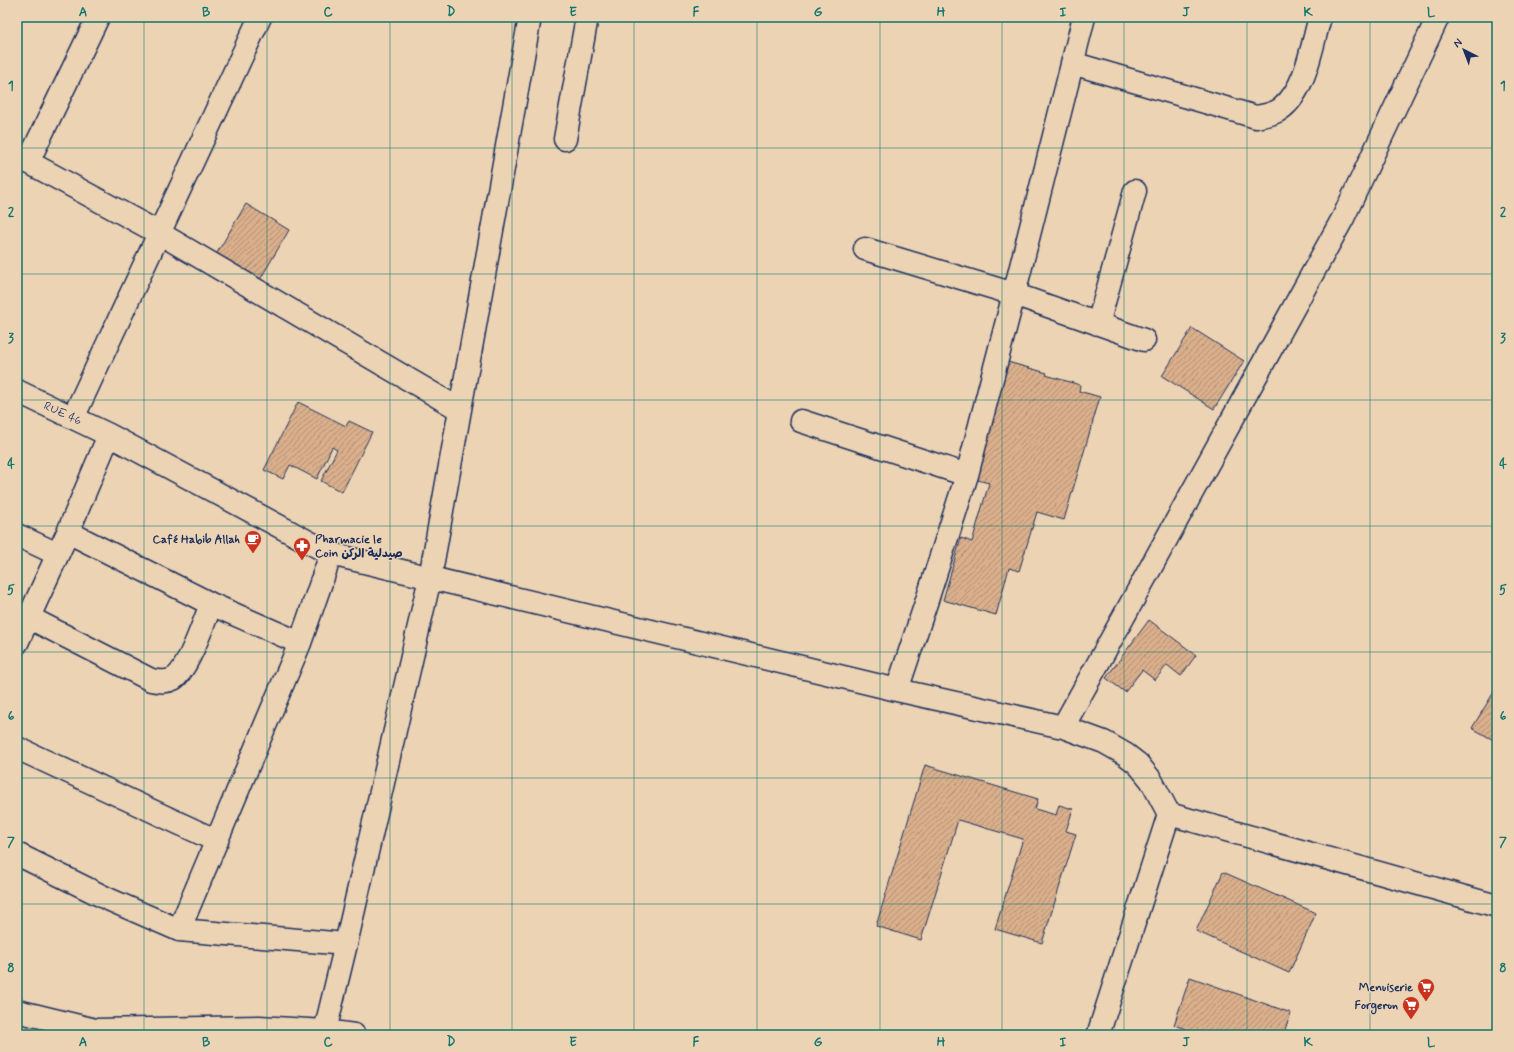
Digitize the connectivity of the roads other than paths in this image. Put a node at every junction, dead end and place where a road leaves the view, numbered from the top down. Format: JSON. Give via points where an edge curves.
{"nodes":[{"id":1,"x":98,"y":17,"type":"edge"},
{"id":2,"x":260,"y":17,"type":"edge"},
{"id":3,"x":530,"y":17,"type":"edge"},
{"id":4,"x":587,"y":17,"type":"edge"},
{"id":5,"x":1084,"y":17,"type":"edge"},
{"id":6,"x":1320,"y":17,"type":"edge"},
{"id":7,"x":1438,"y":17,"type":"edge"},
{"id":8,"x":1072,"y":63,"type":"junction"},
{"id":9,"x":565,"y":139,"type":"dead end"},
{"id":10,"x":23,"y":159,"type":"edge"},
{"id":11,"x":1135,"y":191,"type":"dead end"},
{"id":12,"x":159,"y":233,"type":"junction"},
{"id":13,"x":865,"y":250,"type":"dead end"},
{"id":14,"x":1014,"y":294,"type":"junction"},
{"id":15,"x":1098,"y":324,"type":"junction"},
{"id":16,"x":1144,"y":340,"type":"dead end"},
{"id":17,"x":17,"y":391,"type":"edge"},
{"id":18,"x":459,"y":409,"type":"junction"},
{"id":19,"x":73,"y":418,"type":"junction"},
{"id":20,"x":801,"y":421,"type":"dead end"},
{"id":21,"x":109,"y":435,"type":"junction"},
{"id":22,"x":967,"y":475,"type":"junction"},
{"id":23,"x":68,"y":532,"type":"junction"},
{"id":24,"x":17,"y":535,"type":"edge"},
{"id":25,"x":57,"y":554,"type":"junction"},
{"id":26,"x":331,"y":554,"type":"junction"},
{"id":27,"x":430,"y":578,"type":"junction"},
{"id":28,"x":211,"y":604,"type":"junction"},
{"id":29,"x":28,"y":617,"type":"junction"},
{"id":30,"x":17,"y":643,"type":"edge"},
{"id":31,"x":300,"y":643,"type":"junction"},
{"id":32,"x":897,"y":690,"type":"junction"},
{"id":33,"x":1063,"y":727,"type":"junction"},
{"id":34,"x":17,"y":748,"type":"edge"},
{"id":35,"x":1169,"y":814,"type":"junction"},
{"id":36,"x":217,"y":841,"type":"junction"},
{"id":37,"x":17,"y":854,"type":"edge"},
{"id":38,"x":1497,"y":906,"type":"edge"},
{"id":39,"x":179,"y":930,"type":"junction"},
{"id":40,"x":346,"y":944,"type":"junction"},
{"id":41,"x":17,"y":1011,"type":"edge"},
{"id":42,"x":324,"y":1033,"type":"edge"},
{"id":43,"x":354,"y":1035,"type":"edge"},
{"id":44,"x":1098,"y":1035,"type":"edge"}],
"edges":[{"from":1,"to":10,"type":"street"},
{"from":2,"to":12,"type":"street"},
{"from":3,"to":18,"type":"street"},
{"from":4,"to":9,"type":"street"},
{"from":5,"to":8,"type":"street"},
{"from":6,"to":8,"type":"street","via":[[1306,67],[1294,96],[1270,115],[1256,117]]},
{"from":7,"to":33,"type":"street","via":[[1344,218]]},
{"from":8,"to":14,"type":"street"},
{"from":10,"to":12,"type":"street"},
{"from":11,"to":15,"type":"street"},
{"from":12,"to":18,"type":"street"},
{"from":12,"to":19,"type":"street"},
{"from":13,"to":14,"type":"street"},
{"from":14,"to":15,"type":"street"},
{"from":14,"to":22,"type":"street"},
{"from":15,"to":16,"type":"street"},
{"from":17,"to":19,"type":"street","name":"RUE 46"},
{"from":18,"to":27,"type":"street"},
{"from":19,"to":21,"type":"street","name":"RUE 46"},
{"from":20,"to":22,"type":"street"},
{"from":21,"to":23,"type":"street"},
{"from":21,"to":26,"type":"street","name":"RUE 46"},
{"from":22,"to":32,"type":"street"},
{"from":23,"to":25,"type":"street"},
{"from":23,"to":28,"type":"street"},
{"from":24,"to":25,"type":"street"},
{"from":25,"to":29,"type":"street"},
{"from":26,"to":27,"type":"street","name":"RUE 46"},
{"from":26,"to":31,"type":"street"},
{"from":27,"to":32,"type":"street","name":"RUE 46"},
{"from":27,"to":40,"type":"street"},
{"from":28,"to":29,"type":"street","via":[[187,662],[174,679],[165,682],[151,680]]},
{"from":28,"to":31,"type":"street"},
{"from":29,"to":30,"type":"street"},
{"from":31,"to":36,"type":"street"},
{"from":32,"to":33,"type":"street","name":"RUE 46"},
{"from":33,"to":35,"type":"street","name":"RUE 46","via":[[1104,742],[1138,764],[1151,780]]},
{"from":34,"to":36,"type":"street"},
{"from":35,"to":38,"type":"street"},
{"from":35,"to":44,"type":"street"},
{"from":36,"to":39,"type":"street"},
{"from":37,"to":39,"type":"street","via":[[108,899]]},
{"from":39,"to":40,"type":"street"},
{"from":40,"to":42,"type":"street"},
{"from":41,"to":42,"type":"street","via":[[95,1030],[258,1027]]},
{"from":42,"to":43,"type":"street"}]}
